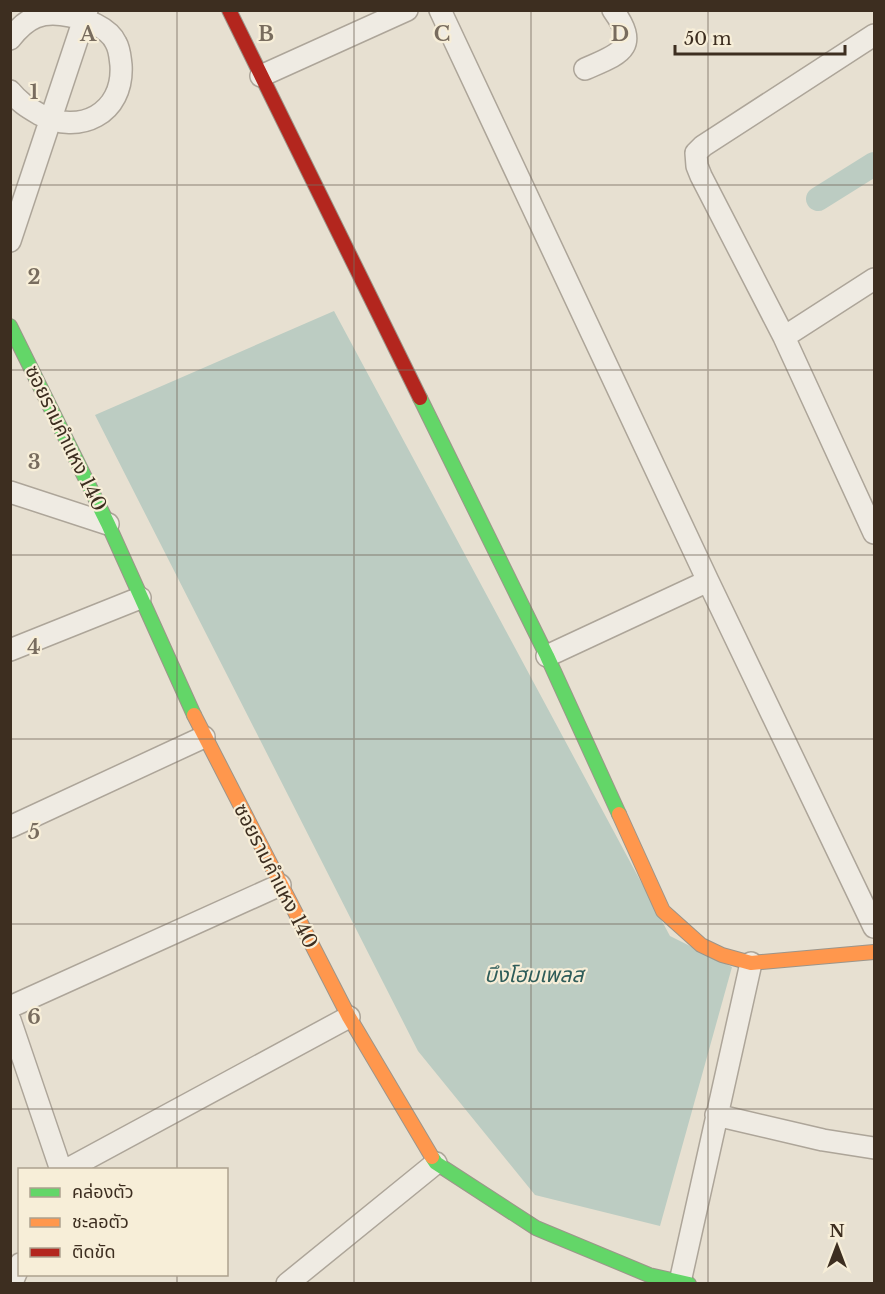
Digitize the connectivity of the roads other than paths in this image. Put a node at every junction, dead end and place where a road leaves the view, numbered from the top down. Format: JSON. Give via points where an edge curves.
{"nodes":[{"id":1,"x":229,"y":10,"type":"edge"},
{"id":2,"x":407,"y":10,"type":"edge"},
{"id":3,"x":440,"y":10,"type":"edge"},
{"id":4,"x":613,"y":10,"type":"edge"},
{"id":5,"x":86,"y":15,"type":"edge"},
{"id":6,"x":874,"y":35,"type":"edge"},
{"id":7,"x":10,"y":39,"type":"edge"},
{"id":8,"x":585,"y":69,"type":"dead end"},
{"id":9,"x":261,"y":76,"type":"junction"},
{"id":10,"x":10,"y":91,"type":"edge"},
{"id":11,"x":51,"y":120,"type":"junction"},
{"id":12,"x":10,"y":241,"type":"edge"},
{"id":13,"x":874,"y":279,"type":"edge"},
{"id":14,"x":10,"y":326,"type":"edge"},
{"id":15,"x":784,"y":337,"type":"junction"},
{"id":16,"x":10,"y":492,"type":"edge"},
{"id":17,"x":108,"y":524,"type":"junction"},
{"id":18,"x":874,"y":533,"type":"edge"},
{"id":19,"x":708,"y":581,"type":"junction"},
{"id":20,"x":140,"y":598,"type":"junction"},
{"id":21,"x":10,"y":650,"type":"edge"},
{"id":22,"x":547,"y":656,"type":"junction"},
{"id":23,"x":204,"y":737,"type":"junction"},
{"id":24,"x":10,"y":827,"type":"edge"},
{"id":25,"x":280,"y":885,"type":"junction"},
{"id":26,"x":874,"y":927,"type":"edge"},
{"id":27,"x":874,"y":952,"type":"edge"},
{"id":28,"x":751,"y":963,"type":"junction"},
{"id":29,"x":10,"y":1007,"type":"edge"},
{"id":30,"x":349,"y":1017,"type":"junction"},
{"id":31,"x":10,"y":1020,"type":"edge"},
{"id":32,"x":716,"y":1115,"type":"junction"},
{"id":33,"x":874,"y":1148,"type":"edge"},
{"id":34,"x":436,"y":1162,"type":"junction"},
{"id":35,"x":63,"y":1168,"type":"edge"},
{"id":36,"x":68,"y":1168,"type":"edge"},
{"id":37,"x":685,"y":1282,"type":"edge"},
{"id":38,"x":287,"y":1284,"type":"edge"}],
"edges":[{"from":1,"to":9,"type":"street"},
{"from":2,"to":9,"type":"street"},
{"from":3,"to":19,"type":"street"},
{"from":4,"to":8,"type":"street","via":[[624,26],[625,43],[618,54]]},
{"from":5,"to":7,"type":"street","via":[[36,16],[20,26]]},
{"from":5,"to":11,"type":"street"},
{"from":5,"to":11,"type":"street","via":[[116,42],[121,76],[118,87],[111,103],[90,120]]},
{"from":6,"to":15,"type":"street","via":[[696,153],[697,166]]},
{"from":9,"to":22,"type":"street"},
{"from":10,"to":11,"type":"street","via":[[19,103]]},
{"from":11,"to":12,"type":"street"},
{"from":13,"to":15,"type":"street"},
{"from":14,"to":17,"type":"street","name":"ซอยรามคำแหง 140"},
{"from":15,"to":18,"type":"street"},
{"from":16,"to":17,"type":"street"},
{"from":17,"to":20,"type":"street","name":"ซอยรามคำแหง 140"},
{"from":19,"to":22,"type":"street"},
{"from":19,"to":26,"type":"street"},
{"from":20,"to":21,"type":"street"},
{"from":20,"to":23,"type":"street","name":"ซอยรามคำแหง 140"},
{"from":22,"to":28,"type":"street","via":[[663,911],[701,945]]},
{"from":23,"to":24,"type":"street"},
{"from":23,"to":25,"type":"street","name":"ซอยรามคำแหง 140"},
{"from":25,"to":29,"type":"street"},
{"from":25,"to":30,"type":"street","name":"ซอยรามคำแหง 140"},
{"from":27,"to":28,"type":"street"},
{"from":28,"to":32,"type":"street"},
{"from":30,"to":34,"type":"street","name":"ซอยรามคำแหง 140"},
{"from":30,"to":36,"type":"street"},
{"from":31,"to":35,"type":"street"},
{"from":32,"to":33,"type":"street"},
{"from":32,"to":37,"type":"street"},
{"from":34,"to":37,"type":"street","name":"ซอยรามคำแหง 140","via":[[536,1228],[650,1275]]},
{"from":34,"to":38,"type":"street"}]}
